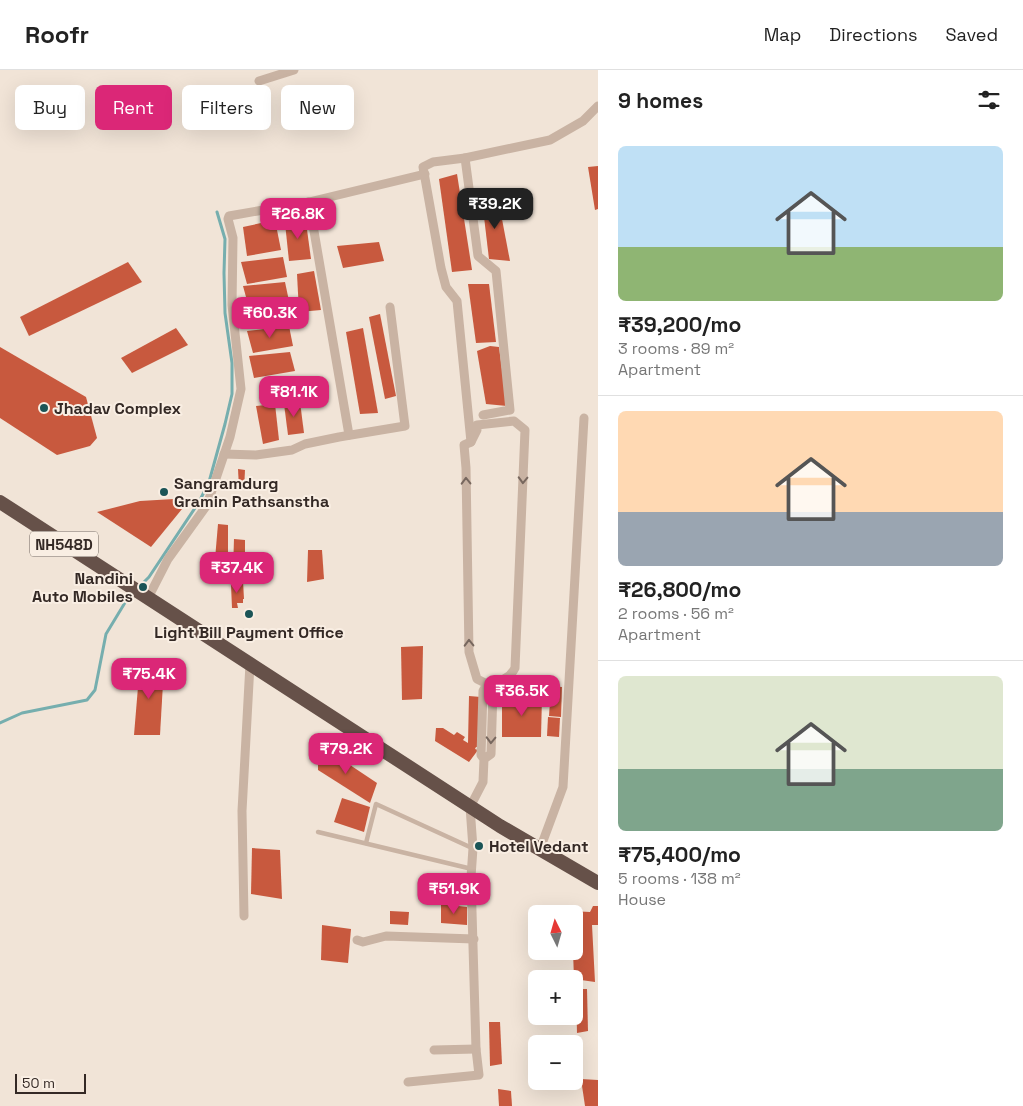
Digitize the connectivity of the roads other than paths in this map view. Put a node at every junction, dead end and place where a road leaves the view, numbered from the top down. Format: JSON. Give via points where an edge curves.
{"nodes":[{"id":1,"x":294,"y":70,"type":"edge"},
{"id":2,"x":259,"y":81,"type":"dead end"},
{"id":3,"x":598,"y":106,"type":"edge"},
{"id":4,"x":465,"y":158,"type":"junction"},
{"id":5,"x":425,"y":174,"type":"junction"},
{"id":6,"x":309,"y":202,"type":"junction"},
{"id":7,"x":390,"y":307,"type":"dead end"},
{"id":8,"x":483,"y":415,"type":"dead end"},
{"id":9,"x":584,"y":418,"type":"dead end"},
{"id":10,"x":349,"y":435,"type":"junction"},
{"id":11,"x":471,"y":442,"type":"junction"},
{"id":12,"x":224,"y":454,"type":"junction"},
{"id":13,"x":0,"y":502,"type":"edge"},
{"id":14,"x":145,"y":596,"type":"junction"},
{"id":15,"x":250,"y":664,"type":"junction"},
{"id":16,"x":487,"y":684,"type":"junction"},
{"id":17,"x":470,"y":807,"type":"junction"},
{"id":18,"x":318,"y":832,"type":"dead end"},
{"id":19,"x":366,"y":843,"type":"junction"},
{"id":20,"x":473,"y":848,"type":"junction"},
{"id":21,"x":540,"y":850,"type":"junction"},
{"id":22,"x":472,"y":870,"type":"junction"},
{"id":23,"x":598,"y":883,"type":"edge"},
{"id":24,"x":244,"y":916,"type":"dead end"},
{"id":25,"x":474,"y":939,"type":"junction"},
{"id":26,"x":356,"y":940,"type":"dead end"},
{"id":27,"x":476,"y":1049,"type":"junction"},
{"id":28,"x":434,"y":1050,"type":"dead end"},
{"id":29,"x":408,"y":1082,"type":"dead end"}],
"edges":[{"from":1,"to":2,"type":"street"},
{"from":3,"to":4,"type":"street","via":[[583,121],[550,140]]},
{"from":4,"to":5,"type":"street","via":[[433,162],[424,167]]},
{"from":4,"to":8,"type":"street","via":[[478,256],[496,271],[510,410]]},
{"from":5,"to":6,"type":"street"},
{"from":5,"to":11,"type":"street","via":[[440,268],[446,287],[457,301]]},
{"from":6,"to":10,"type":"street"},
{"from":6,"to":12,"type":"street","via":[[229,216],[233,238],[232,305],[241,389]]},
{"from":7,"to":10,"type":"street","via":[[406,426]]},
{"from":9,"to":21,"type":"street","via":[[563,787]]},
{"from":10,"to":12,"type":"street","via":[[292,450],[256,455]]},
{"from":16,"to":11,"type":"street","one_way":true,"via":[[477,679],[469,652],[464,445]]},
{"from":11,"to":16,"type":"street","one_way":true,"via":[[477,425],[514,421],[525,430],[515,668],[512,675],[504,680]]},
{"from":12,"to":14,"type":"street","via":[[207,505]]},
{"from":13,"to":14,"type":"highway","number":"NH548D"},
{"from":14,"to":15,"type":"highway","number":"NH548D"},
{"from":15,"to":17,"type":"highway","number":"NH548D"},
{"from":15,"to":24,"type":"street","via":[[242,811]]},
{"from":16,"to":17,"type":"street","via":[[483,691],[483,782]]},
{"from":17,"to":20,"type":"street"},
{"from":17,"to":21,"type":"highway","number":"NH548D"},
{"from":18,"to":19,"type":"lane"},
{"from":19,"to":20,"type":"lane","via":[[376,804]]},
{"from":19,"to":22,"type":"lane"},
{"from":20,"to":22,"type":"street"},
{"from":21,"to":23,"type":"highway","number":"NH548D"},
{"from":22,"to":25,"type":"street"},
{"from":25,"to":26,"type":"street","via":[[386,936],[363,942]]},
{"from":25,"to":27,"type":"street"},
{"from":27,"to":28,"type":"street"},
{"from":27,"to":29,"type":"street","via":[[479,1075]]}]}
